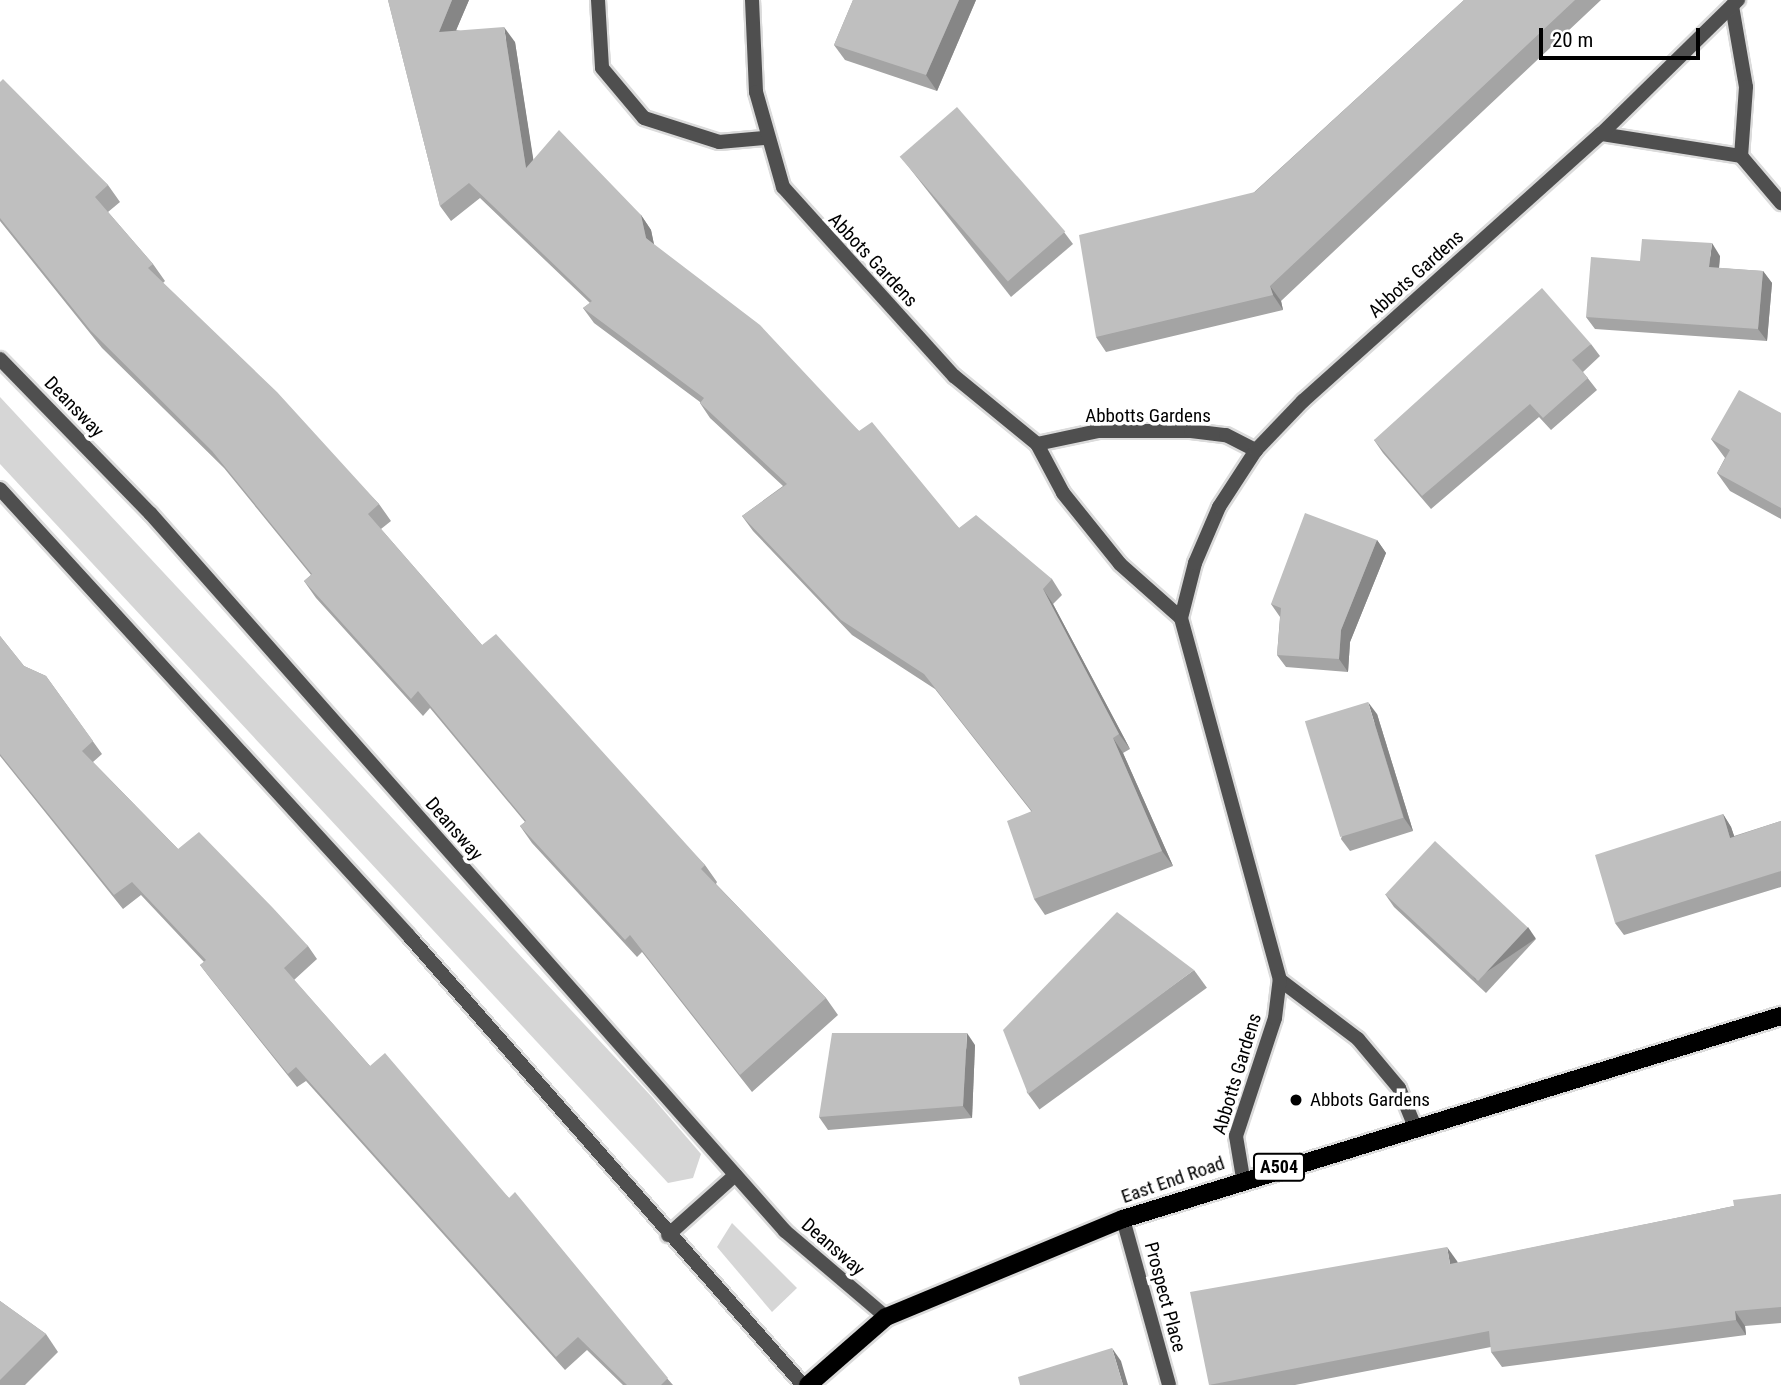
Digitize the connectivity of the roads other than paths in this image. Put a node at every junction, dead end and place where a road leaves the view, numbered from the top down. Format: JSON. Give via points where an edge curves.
{"nodes":[{"id":1,"x":598,"y":0,"type":"edge"},
{"id":2,"x":752,"y":0,"type":"edge"},
{"id":3,"x":1735,"y":3,"type":"edge"},
{"id":4,"x":1601,"y":134,"type":"junction"},
{"id":5,"x":764,"y":138,"type":"junction"},
{"id":6,"x":1741,"y":156,"type":"junction"},
{"id":7,"x":1781,"y":203,"type":"edge"},
{"id":8,"x":0,"y":359,"type":"edge"},
{"id":9,"x":1037,"y":444,"type":"junction"},
{"id":10,"x":1256,"y":450,"type":"junction"},
{"id":11,"x":0,"y":489,"type":"edge"},
{"id":12,"x":1181,"y":618,"type":"junction"},
{"id":13,"x":1280,"y":980,"type":"junction"},
{"id":14,"x":1781,"y":1016,"type":"edge"},
{"id":15,"x":1415,"y":1127,"type":"junction"},
{"id":16,"x":735,"y":1175,"type":"junction"},
{"id":17,"x":1243,"y":1178,"type":"junction"},
{"id":18,"x":1123,"y":1219,"type":"junction"},
{"id":19,"x":668,"y":1235,"type":"junction"},
{"id":20,"x":886,"y":1317,"type":"junction"},
{"id":21,"x":803,"y":1385,"type":"edge"},
{"id":22,"x":808,"y":1385,"type":"edge"},
{"id":23,"x":1169,"y":1385,"type":"edge"}],
"edges":[{"from":1,"to":5,"type":"street","via":[[602,68],[644,118],[719,142]]},
{"from":2,"to":5,"type":"street","name":"Abbots Gardens","via":[[750,40]]},
{"from":3,"to":4,"type":"street","name":"Abbots Gardens"},
{"from":3,"to":6,"type":"street","via":[[1746,88]]},
{"from":4,"to":6,"type":"street"},
{"from":4,"to":10,"type":"street","name":"Abbots Gardens"},
{"from":5,"to":9,"type":"street","name":"Abbots Gardens","via":[[783,187],[815,226],[954,376]]},
{"from":6,"to":7,"type":"street"},
{"from":8,"to":16,"type":"street","name":"Deansway","via":[[150,513]]},
{"from":9,"to":10,"type":"street","name":"Abbotts Gardens","via":[[1098,431],[1191,431],[1226,435]]},
{"from":9,"to":12,"type":"street","name":"Abbots Gardens","via":[[1063,493],[1120,564]]},
{"from":10,"to":12,"type":"street","name":"Abbots Gardens","via":[[1219,507]]},
{"from":11,"to":19,"type":"street","via":[[409,936]]},
{"from":12,"to":13,"type":"street"},
{"from":13,"to":15,"type":"street","via":[[1358,1039],[1399,1088]]},
{"from":13,"to":17,"type":"street","name":"Abbotts Gardens","via":[[1275,1018],[1236,1136]]},
{"from":14,"to":15,"type":"main road","name":"East End Road","number":"A504"},
{"from":15,"to":17,"type":"main road","name":"East End Road","number":"A504"},
{"from":16,"to":19,"type":"street"},
{"from":16,"to":20,"type":"street","name":"Deansway","via":[[785,1231]]},
{"from":17,"to":18,"type":"main road","name":"East End Road","number":"A504"},
{"from":18,"to":20,"type":"main road","name":"East End Road","number":"A504"},
{"from":18,"to":23,"type":"street","name":"Prospect Place"},
{"from":19,"to":21,"type":"street"},
{"from":20,"to":22,"type":"main road","name":"East End Road","number":"A504"}]}
